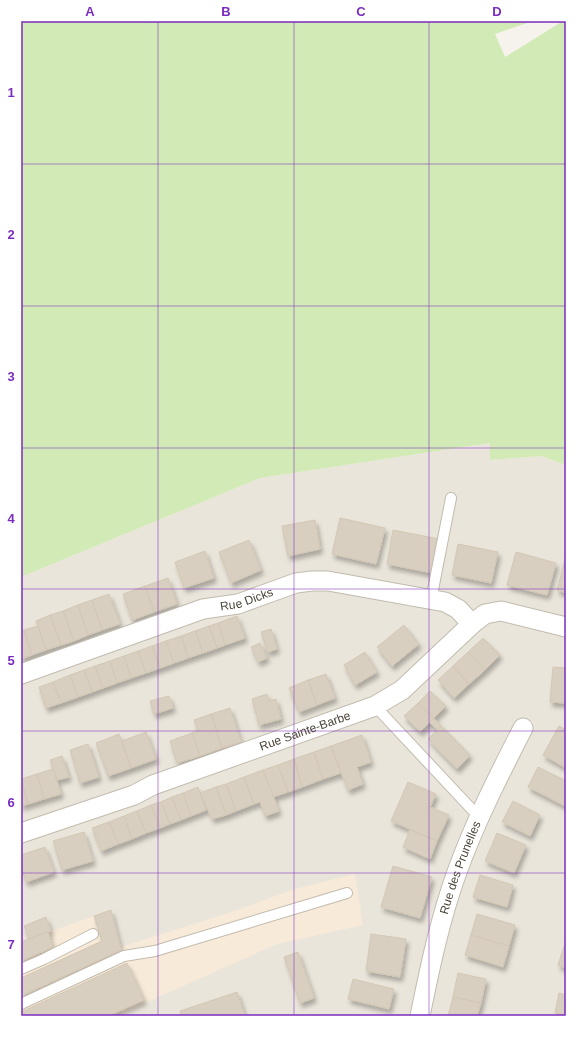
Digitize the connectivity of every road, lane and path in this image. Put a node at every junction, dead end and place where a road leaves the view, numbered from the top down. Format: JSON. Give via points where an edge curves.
{"nodes":[{"id":1,"x":451,"y":498,"type":"dead end"},
{"id":2,"x":431,"y":600,"type":"junction"},
{"id":3,"x":472,"y":624,"type":"junction"},
{"id":4,"x":566,"y":627,"type":"edge"},
{"id":5,"x":21,"y":674,"type":"edge"},
{"id":6,"x":375,"y":706,"type":"junction"},
{"id":7,"x":523,"y":728,"type":"dead end"},
{"id":8,"x":479,"y":817,"type":"junction"},
{"id":9,"x":21,"y":833,"type":"edge"},
{"id":10,"x":347,"y":893,"type":"dead end"},
{"id":11,"x":93,"y":934,"type":"dead end"},
{"id":12,"x":21,"y":969,"type":"edge"},
{"id":13,"x":21,"y":1004,"type":"edge"},
{"id":14,"x":420,"y":1016,"type":"edge"}],
"edges":[{"from":1,"to":2,"type":"lane"},
{"from":2,"to":3,"type":"street","name":"Rue Dicks","via":[[445,602],[458,609]]},
{"from":2,"to":5,"type":"street","name":"Rue Dicks","via":[[328,581],[296,583],[238,604],[203,609]]},
{"from":3,"to":4,"type":"street","name":"Rue Sainte-Barbe","via":[[485,614],[501,611]]},
{"from":3,"to":6,"type":"street","name":"Rue Sainte-Barbe","via":[[402,690]]},
{"from":6,"to":8,"type":"lane"},
{"from":6,"to":9,"type":"street","name":"Rue Sainte-Barbe","via":[[153,785],[134,795]]},
{"from":7,"to":8,"type":"street","name":"Rue des Prunelles"},
{"from":8,"to":14,"type":"street","name":"Rue des Prunelles","via":[[457,871],[443,916]]},
{"from":10,"to":13,"type":"lane","via":[[155,952],[124,956]]},
{"from":11,"to":12,"type":"lane"}]}
